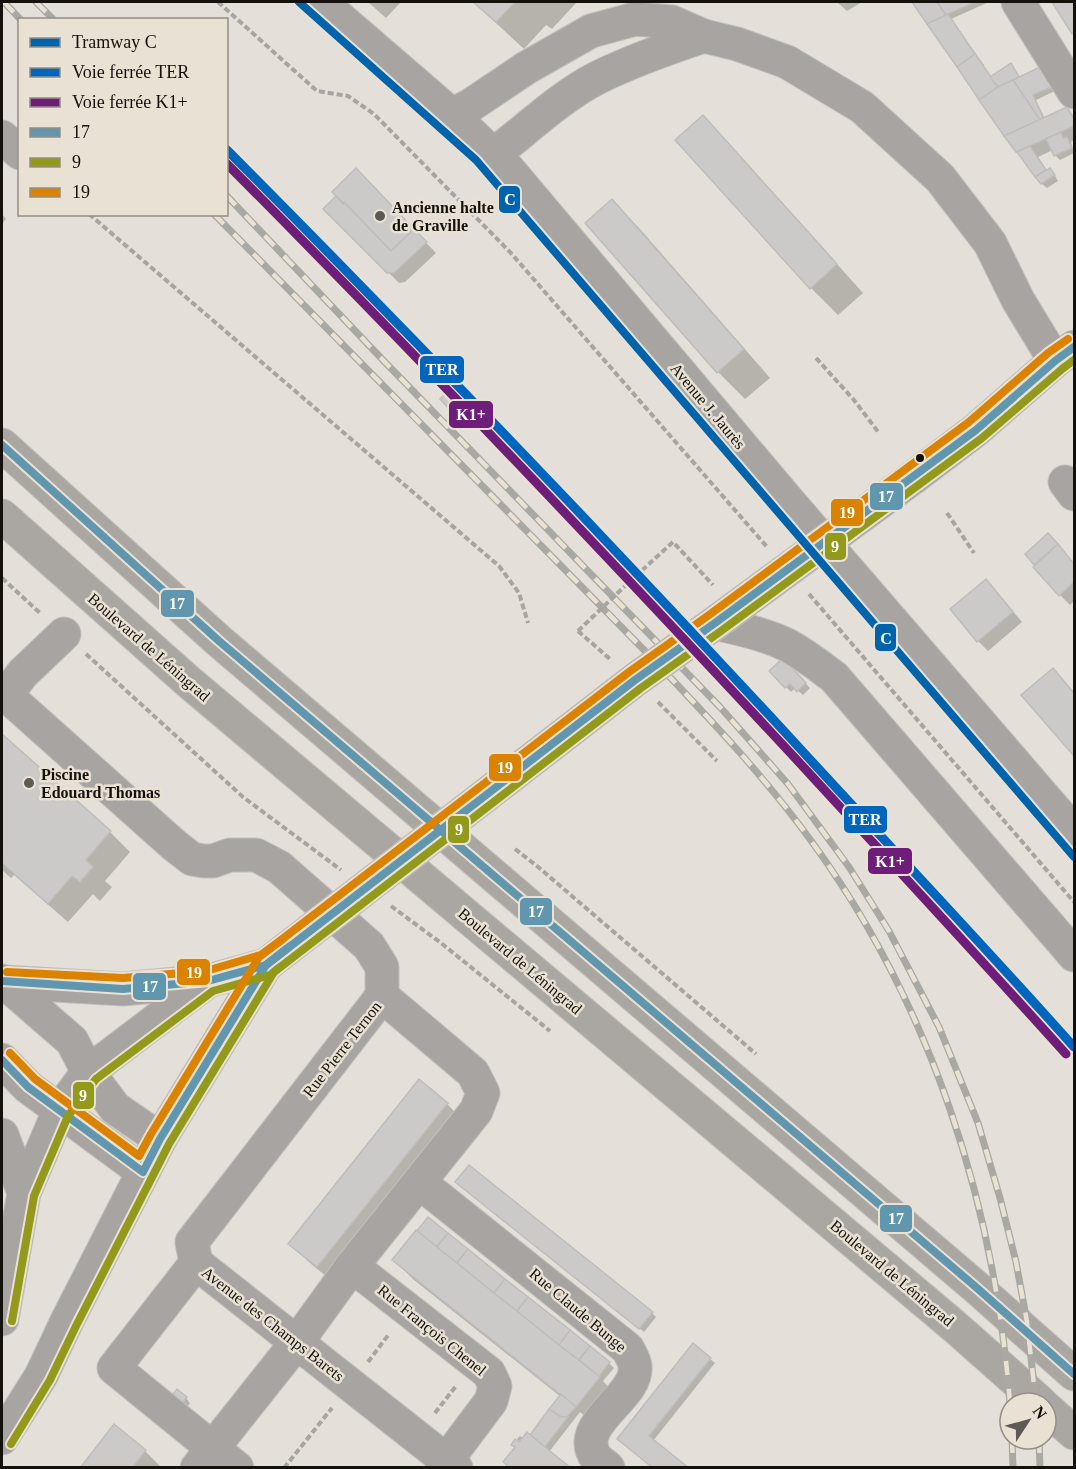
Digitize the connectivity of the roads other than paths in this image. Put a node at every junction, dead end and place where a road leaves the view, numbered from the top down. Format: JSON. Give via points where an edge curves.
{"nodes":[{"id":1,"x":321,"y":2,"type":"edge"},
{"id":2,"x":1018,"y":2,"type":"edge"},
{"id":3,"x":704,"y":36,"type":"junction"},
{"id":4,"x":1074,"y":92,"type":"edge"},
{"id":5,"x":452,"y":115,"type":"junction"},
{"id":6,"x":2,"y":137,"type":"edge"},
{"id":7,"x":18,"y":151,"type":"edge"},
{"id":8,"x":493,"y":155,"type":"junction"},
{"id":9,"x":1065,"y":354,"type":"edge"},
{"id":10,"x":2,"y":445,"type":"edge"},
{"id":11,"x":2,"y":516,"type":"edge"},
{"id":12,"x":715,"y":623,"type":"junction"},
{"id":13,"x":64,"y":634,"type":"road end"},
{"id":14,"x":1074,"y":832,"type":"edge"},
{"id":15,"x":1074,"y":955,"type":"edge"},
{"id":16,"x":275,"y":958,"type":"junction"},
{"id":17,"x":3,"y":981,"type":"edge"},
{"id":18,"x":208,"y":981,"type":"junction"},
{"id":19,"x":382,"y":996,"type":"junction"},
{"id":20,"x":2,"y":1060,"type":"edge"},
{"id":21,"x":88,"y":1072,"type":"junction"},
{"id":22,"x":59,"y":1111,"type":"junction"},
{"id":23,"x":2,"y":1135,"type":"edge"},
{"id":24,"x":160,"y":1139,"type":"junction"},
{"id":25,"x":143,"y":1172,"type":"junction"},
{"id":26,"x":419,"y":1182,"type":"junction"},
{"id":27,"x":24,"y":1193,"type":"junction"},
{"id":28,"x":196,"y":1263,"type":"junction"},
{"id":29,"x":352,"y":1266,"type":"junction"},
{"id":30,"x":2,"y":1319,"type":"edge"},
{"id":31,"x":297,"y":1341,"type":"junction"},
{"id":32,"x":1074,"y":1374,"type":"edge"},
{"id":33,"x":1027,"y":1391,"type":"edge"},
{"id":34,"x":1058,"y":1419,"type":"edge"},
{"id":35,"x":1074,"y":1433,"type":"edge"},
{"id":36,"x":2,"y":1437,"type":"edge"},
{"id":37,"x":215,"y":1461,"type":"edge"},
{"id":38,"x":451,"y":1464,"type":"edge"},
{"id":39,"x":608,"y":1467,"type":"edge"}],
"edges":[{"from":1,"to":5,"type":"street","name":"Avenue J. Jaurès"},
{"from":2,"to":4,"type":"street"},
{"from":3,"to":5,"type":"street","via":[[672,22],[635,19],[591,31]]},
{"from":3,"to":8,"type":"street","via":[[596,79]]},
{"from":3,"to":9,"type":"street","via":[[787,62],[862,107],[940,178],[990,243],[1018,300]]},
{"from":5,"to":8,"type":"street","name":"Avenue J. Jaurès"},
{"from":6,"to":7,"type":"street"},
{"from":8,"to":14,"type":"street","name":"Avenue J. Jaurès"},
{"from":9,"to":12,"type":"street","bridge":true,"via":[[976,430]]},
{"from":10,"to":32,"type":"main road","via":[[219,641]]},
{"from":11,"to":33,"type":"main road","name":"Boulevard de Léningrad","via":[[190,683]]},
{"from":12,"to":15,"type":"street","via":[[786,644],[834,677]]},
{"from":12,"to":16,"type":"street","bridge":true,"via":[[635,680]]},
{"from":13,"to":19,"type":"street","via":[[6,695],[192,859],[213,861],[230,855],[256,855],[279,867],[369,946],[382,967]]},
{"from":16,"to":18,"type":"street"},
{"from":16,"to":24,"type":"street"},
{"from":17,"to":18,"type":"street","via":[[123,989]]},
{"from":17,"to":21,"type":"street","via":[[72,1041]]},
{"from":18,"to":21,"type":"street"},
{"from":19,"to":26,"type":"street","name":"Rue Pierre Ternon","via":[[473,1073],[483,1094],[476,1111]]},
{"from":19,"to":28,"type":"street","name":"Rue Pierre Ternon","via":[[192,1242]]},
{"from":20,"to":22,"type":"street"},
{"from":21,"to":22,"type":"street"},
{"from":21,"to":24,"type":"street","via":[[115,1108]]},
{"from":22,"to":25,"type":"street"},
{"from":22,"to":27,"type":"street"},
{"from":23,"to":27,"type":"street"},
{"from":24,"to":25,"type":"street"},
{"from":25,"to":36,"type":"street","via":[[41,1376]]},
{"from":26,"to":29,"type":"street","name":"Rue Pierre Ternon"},
{"from":26,"to":39,"type":"street","name":"Rue Claude Bunge","via":[[628,1349],[636,1366],[632,1383],[594,1429],[591,1444],[597,1459]]},
{"from":27,"to":30,"type":"street"},
{"from":28,"to":31,"type":"street","name":"Avenue des Champs Barets"},
{"from":28,"to":37,"type":"street","name":"Avenue des Champs Barets","via":[[114,1368]]},
{"from":29,"to":31,"type":"street","name":"Rue Pierre Ternon"},
{"from":29,"to":38,"type":"street","name":"Rue François Chenel","via":[[489,1373],[495,1386],[491,1401]]},
{"from":31,"to":37,"type":"street","name":"Rue Pierre Ternon"},
{"from":31,"to":38,"type":"street","name":"Avenue des Champs Barets"},
{"from":34,"to":35,"type":"main road"}]}
